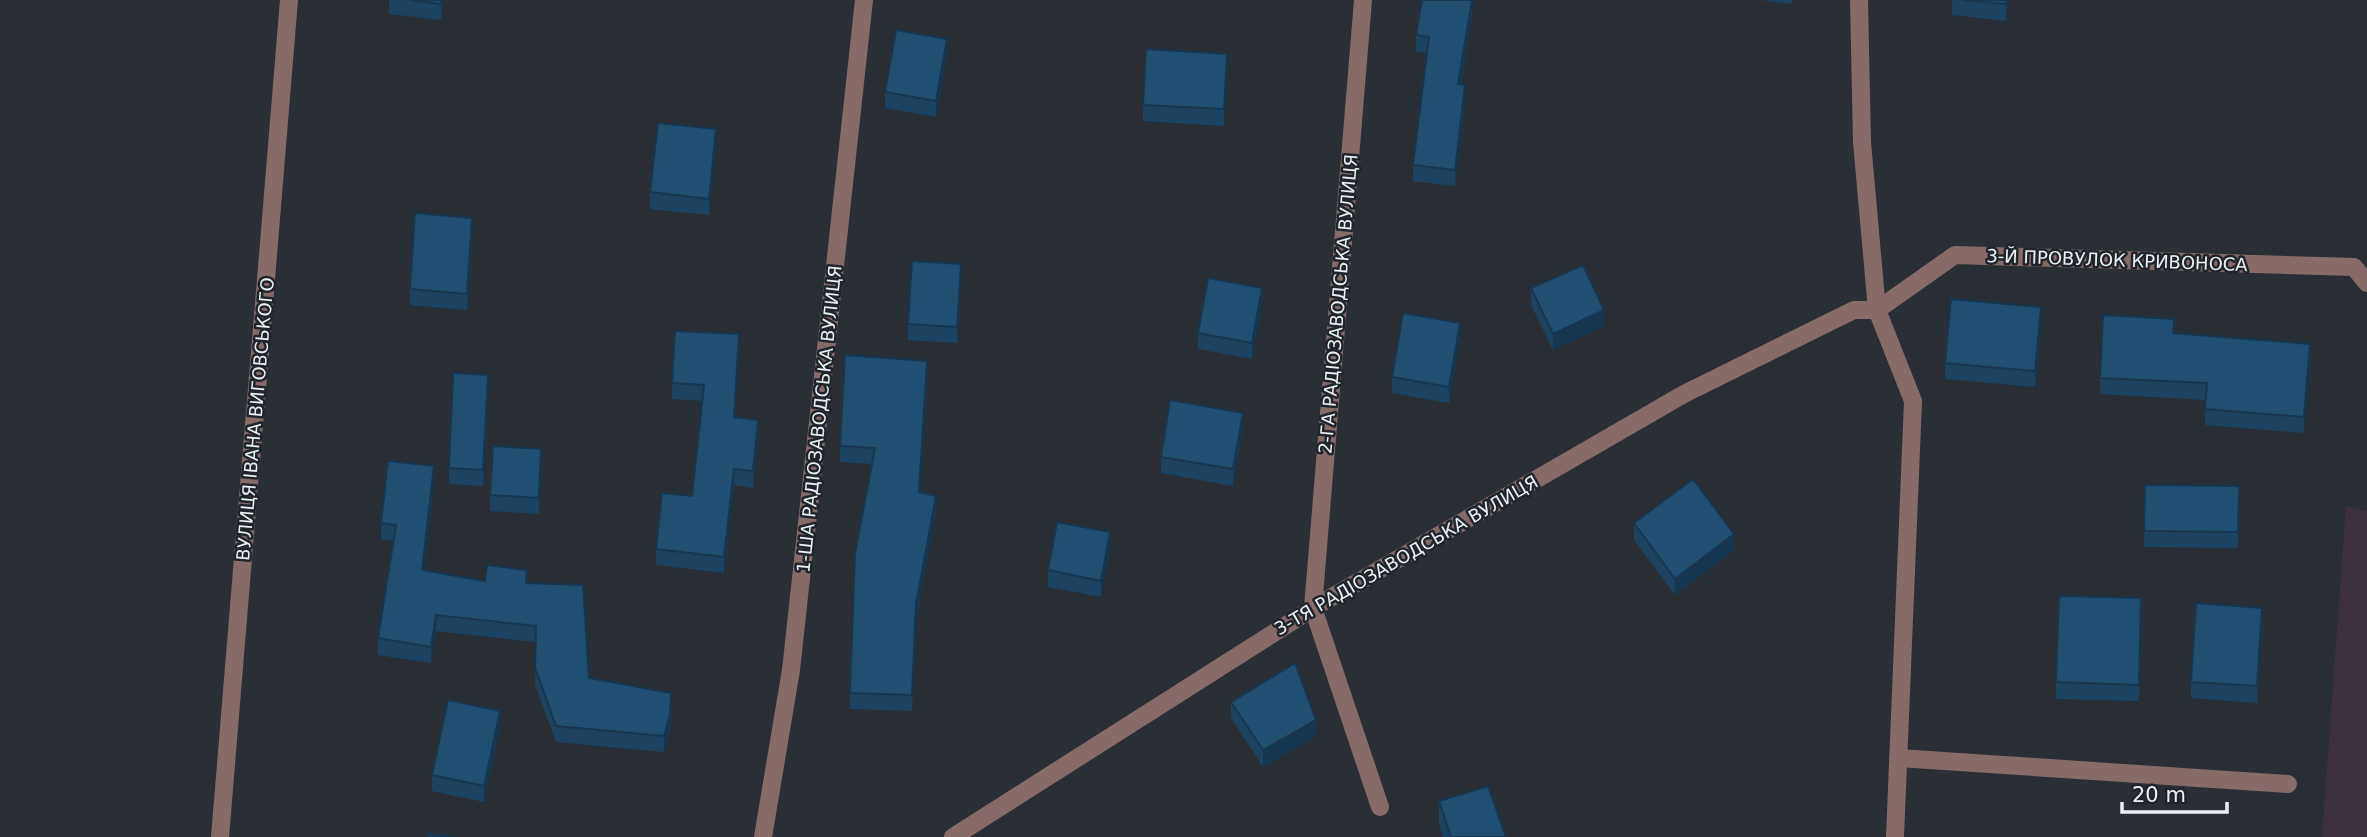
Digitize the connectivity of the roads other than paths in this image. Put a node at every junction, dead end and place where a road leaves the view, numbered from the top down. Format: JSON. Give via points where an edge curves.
{"nodes":[{"id":1,"x":289,"y":0,"type":"edge"},
{"id":2,"x":864,"y":0,"type":"edge"},
{"id":3,"x":1363,"y":0,"type":"edge"},
{"id":4,"x":1859,"y":0,"type":"edge"},
{"id":5,"x":2367,"y":283,"type":"edge"},
{"id":6,"x":1877,"y":310,"type":"junction"},
{"id":7,"x":1313,"y":608,"type":"junction"},
{"id":8,"x":1899,"y":758,"type":"junction"},
{"id":9,"x":2288,"y":784,"type":"dead end"},
{"id":10,"x":1380,"y":807,"type":"dead end"},
{"id":11,"x":220,"y":837,"type":"edge"},
{"id":12,"x":763,"y":837,"type":"edge"},
{"id":13,"x":953,"y":837,"type":"edge"},
{"id":14,"x":1895,"y":837,"type":"edge"}],
"edges":[{"from":1,"to":11,"type":"street","name":"ВУЛИЦЯ ІВАНА ВИГОВСЬКОГО"},
{"from":2,"to":12,"type":"street","name":"1-ША РАДІОЗАВОДСЬКА ВУЛИЦЯ","via":[[791,670]]},
{"from":3,"to":7,"type":"street","name":"2-ГА РАДІОЗАВОДСЬКА ВУЛИЦЯ"},
{"from":4,"to":6,"type":"street","via":[[1862,142]]},
{"from":5,"to":6,"type":"street","name":"3-Й ПРОВУЛОК КРИВОНОСА","via":[[2354,267],[1955,255]]},
{"from":6,"to":7,"type":"street","name":"3-ТЯ РАДІОЗАВОДСЬКА ВУЛИЦЯ","via":[[1854,310],[1684,394]]},
{"from":6,"to":8,"type":"street","via":[[1913,401]]},
{"from":7,"to":10,"type":"street"},
{"from":7,"to":13,"type":"street","name":"3-ТЯ РАДІОЗАВОДСЬКА ВУЛИЦЯ"},
{"from":8,"to":9,"type":"street"},
{"from":8,"to":14,"type":"street"}]}
